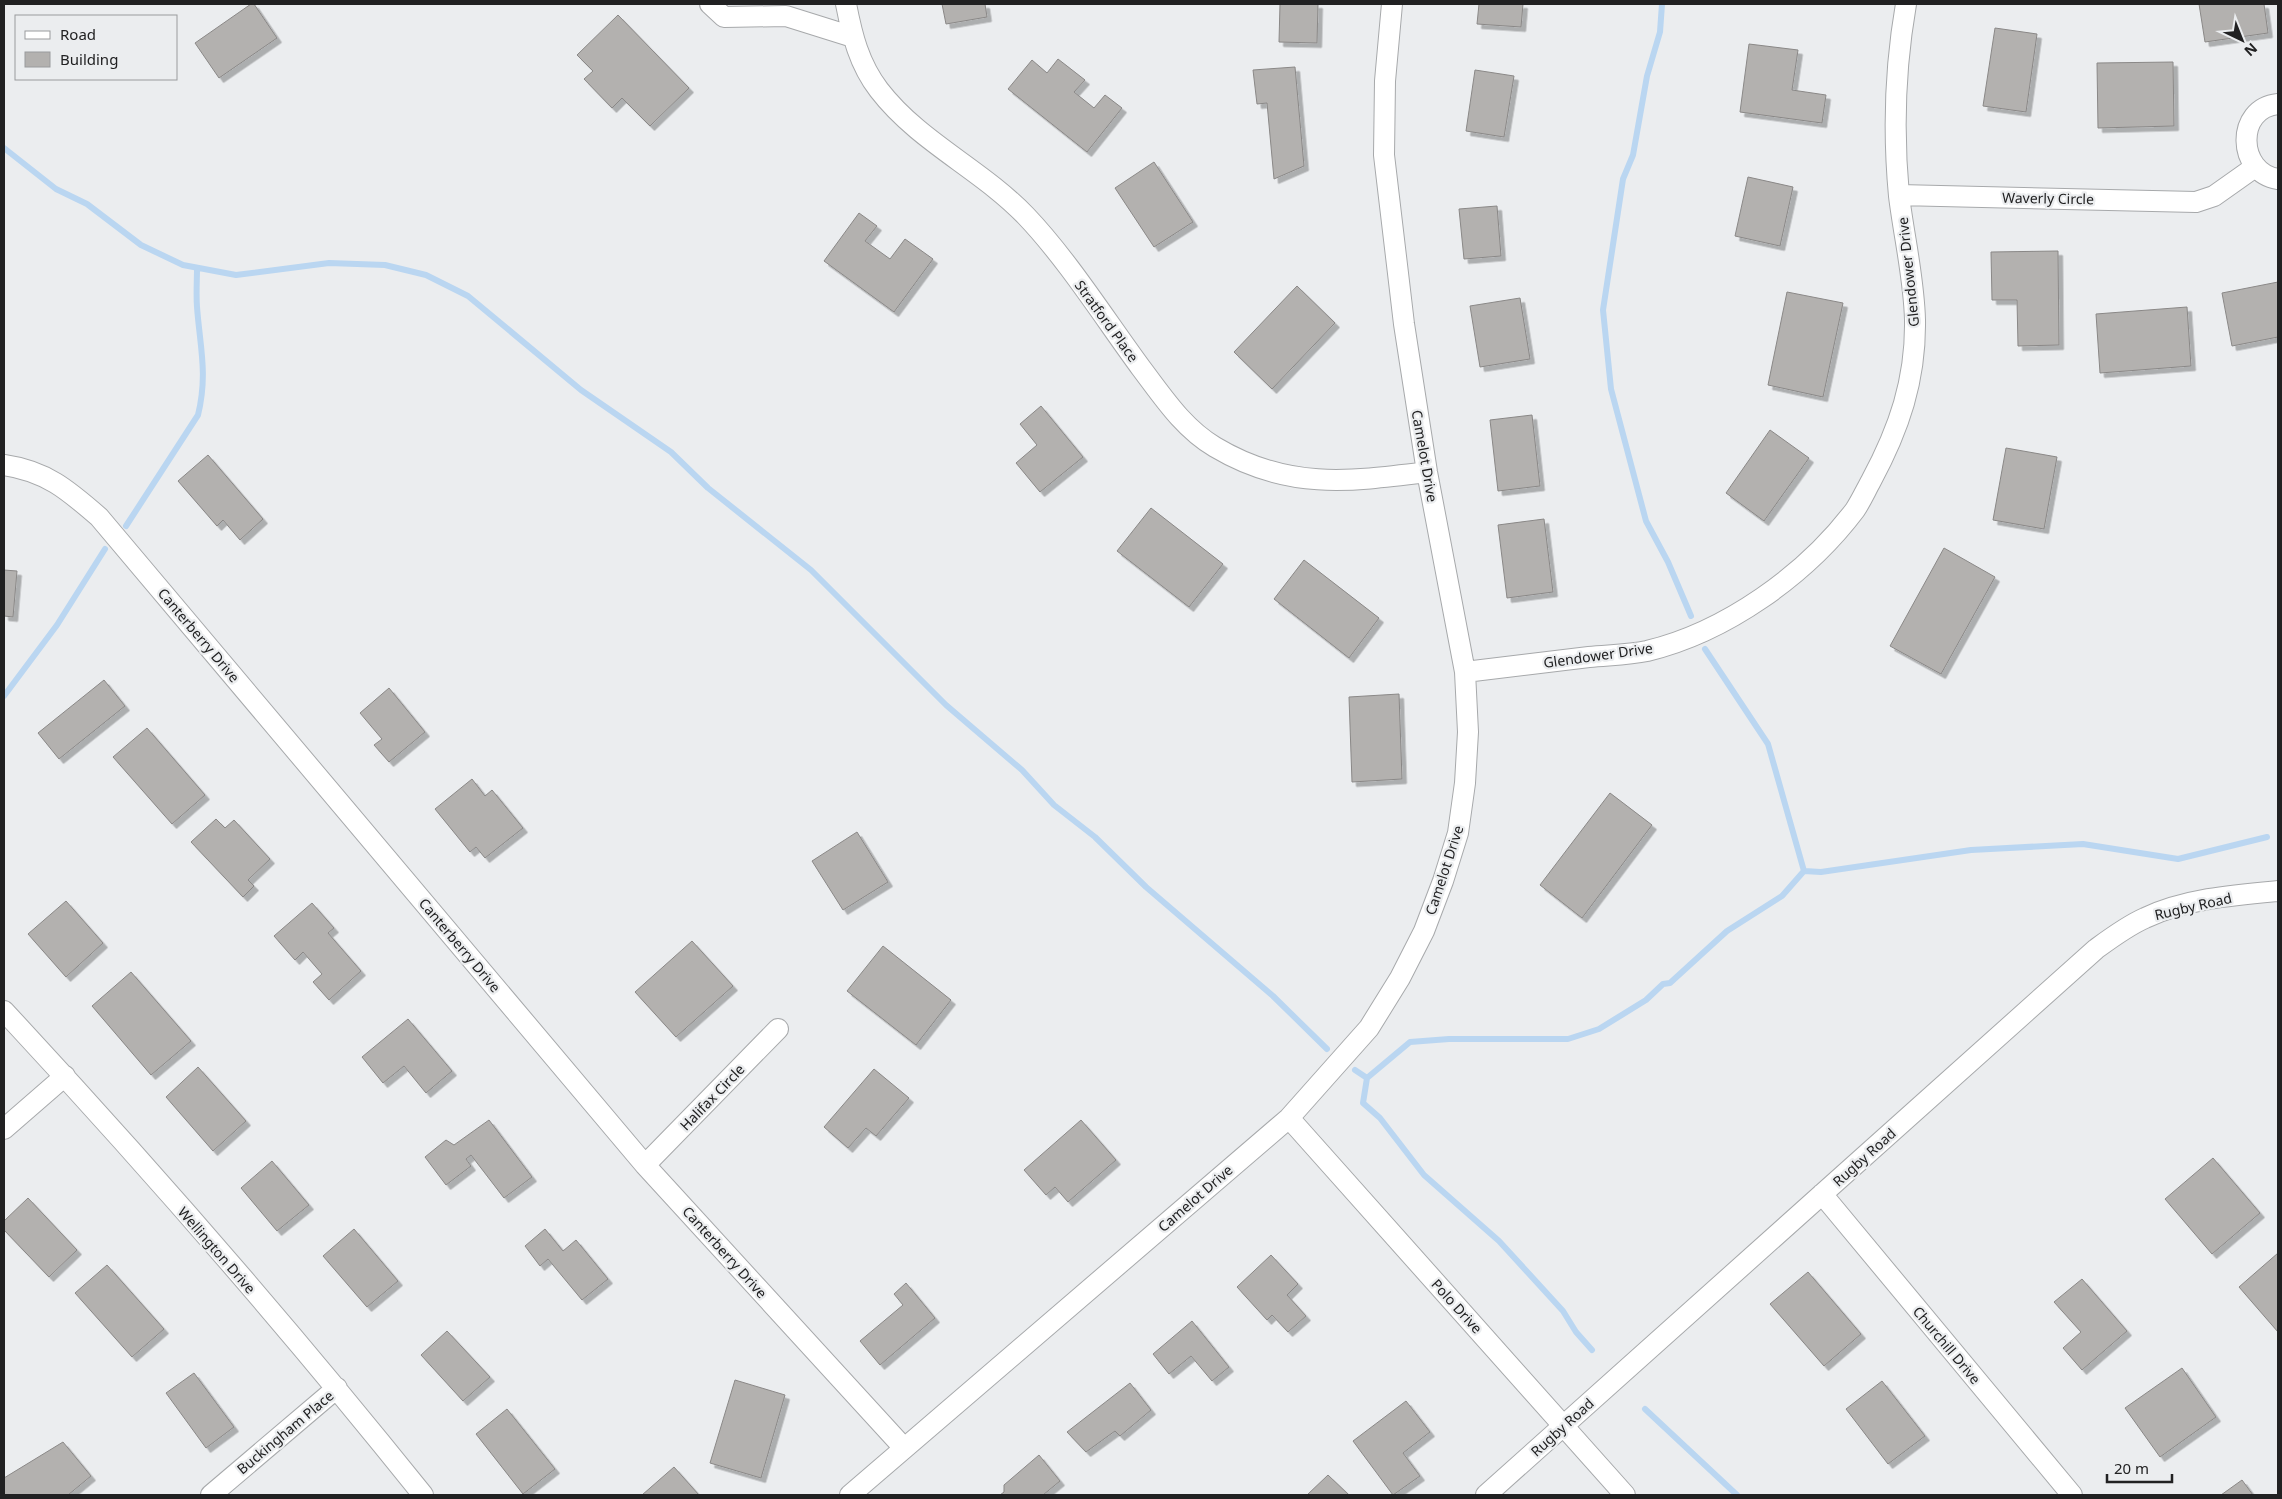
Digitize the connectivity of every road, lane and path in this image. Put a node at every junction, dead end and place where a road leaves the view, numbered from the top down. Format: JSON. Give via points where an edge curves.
{"nodes":[{"id":1,"x":710,"y":4,"type":"edge"},
{"id":2,"x":846,"y":4,"type":"edge"},
{"id":3,"x":1392,"y":4,"type":"edge"},
{"id":4,"x":1906,"y":4,"type":"edge"},
{"id":5,"x":853,"y":37,"type":"junction"},
{"id":6,"x":2278,"y":104,"type":"edge"},
{"id":7,"x":2255,"y":167,"type":"junction"},
{"id":8,"x":2278,"y":179,"type":"edge"},
{"id":9,"x":1899,"y":195,"type":"junction"},
{"id":10,"x":4,"y":465,"type":"edge"},
{"id":11,"x":1427,"y":472,"type":"junction"},
{"id":12,"x":1465,"y":672,"type":"junction"},
{"id":13,"x":2278,"y":891,"type":"edge"},
{"id":14,"x":4,"y":1011,"type":"edge"},
{"id":15,"x":778,"y":1029,"type":"dead end"},
{"id":16,"x":65,"y":1076,"type":"junction"},
{"id":17,"x":1289,"y":1118,"type":"junction"},
{"id":18,"x":4,"y":1129,"type":"edge"},
{"id":19,"x":645,"y":1165,"type":"junction"},
{"id":20,"x":1822,"y":1194,"type":"junction"},
{"id":21,"x":337,"y":1388,"type":"junction"},
{"id":22,"x":1564,"y":1426,"type":"junction"},
{"id":23,"x":904,"y":1448,"type":"junction"},
{"id":24,"x":211,"y":1495,"type":"edge"},
{"id":25,"x":423,"y":1495,"type":"edge"},
{"id":26,"x":850,"y":1495,"type":"edge"},
{"id":27,"x":1486,"y":1495,"type":"edge"},
{"id":28,"x":1625,"y":1495,"type":"edge"},
{"id":29,"x":2072,"y":1495,"type":"edge"}],
"edges":[{"from":1,"to":5,"type":"street","via":[[724,17],[786,16]]},
{"from":2,"to":5,"type":"street","name":"Stratford Place"},
{"from":3,"to":11,"type":"street","name":"Camelot Drive","via":[[1385,80],[1384,155],[1402,314]]},
{"from":4,"to":9,"type":"street","name":"Glendower Drive","via":[[1898,60],[1896,108]]},
{"from":5,"to":11,"type":"street","name":"Stratford Place","via":[[855,48],[878,89],[908,123],[1001,191],[1027,217],[1178,418],[1214,446],[1248,464],[1277,474],[1311,480],[1350,481]]},
{"from":6,"to":7,"type":"street","via":[[2262,110],[2247,130],[2245,143]]},
{"from":7,"to":8,"type":"street"},
{"from":7,"to":9,"type":"street","name":"Waverly Circle","via":[[2214,196],[2196,202]]},
{"from":9,"to":12,"type":"street","name":"Glendower Drive","via":[[1911,274],[1914,364],[1902,412],[1882,461],[1855,509],[1819,551],[1773,592],[1717,626],[1647,650]]},
{"from":10,"to":19,"type":"street","name":"Canterberry Drive","via":[[27,468],[65,488],[99,516]]},
{"from":11,"to":12,"type":"street","name":"Camelot Drive"},
{"from":12,"to":17,"type":"street","name":"Camelot Drive","via":[[1468,732],[1458,833],[1424,931],[1369,1028]]},
{"from":13,"to":20,"type":"street","name":"Rugby Road","via":[[2182,906],[2146,917],[2123,930],[2096,949]]},
{"from":14,"to":16,"type":"street","name":"Wellington Drive"},
{"from":15,"to":19,"type":"street","name":"Halifax Circle"},
{"from":16,"to":18,"type":"street"},
{"from":16,"to":21,"type":"street","name":"Wellington Drive"},
{"from":17,"to":22,"type":"street","name":"Polo Drive"},
{"from":17,"to":23,"type":"street","name":"Camelot Drive"},
{"from":19,"to":23,"type":"street","name":"Canterberry Drive"},
{"from":20,"to":22,"type":"street","name":"Rugby Road"},
{"from":20,"to":29,"type":"street","name":"Churchill Drive"},
{"from":21,"to":24,"type":"street","name":"Buckingham Place"},
{"from":21,"to":25,"type":"street","name":"Wellington Drive"},
{"from":22,"to":27,"type":"street","name":"Rugby Road"},
{"from":22,"to":28,"type":"street","name":"Polo Drive"},
{"from":23,"to":26,"type":"street","name":"Camelot Drive"}]}
